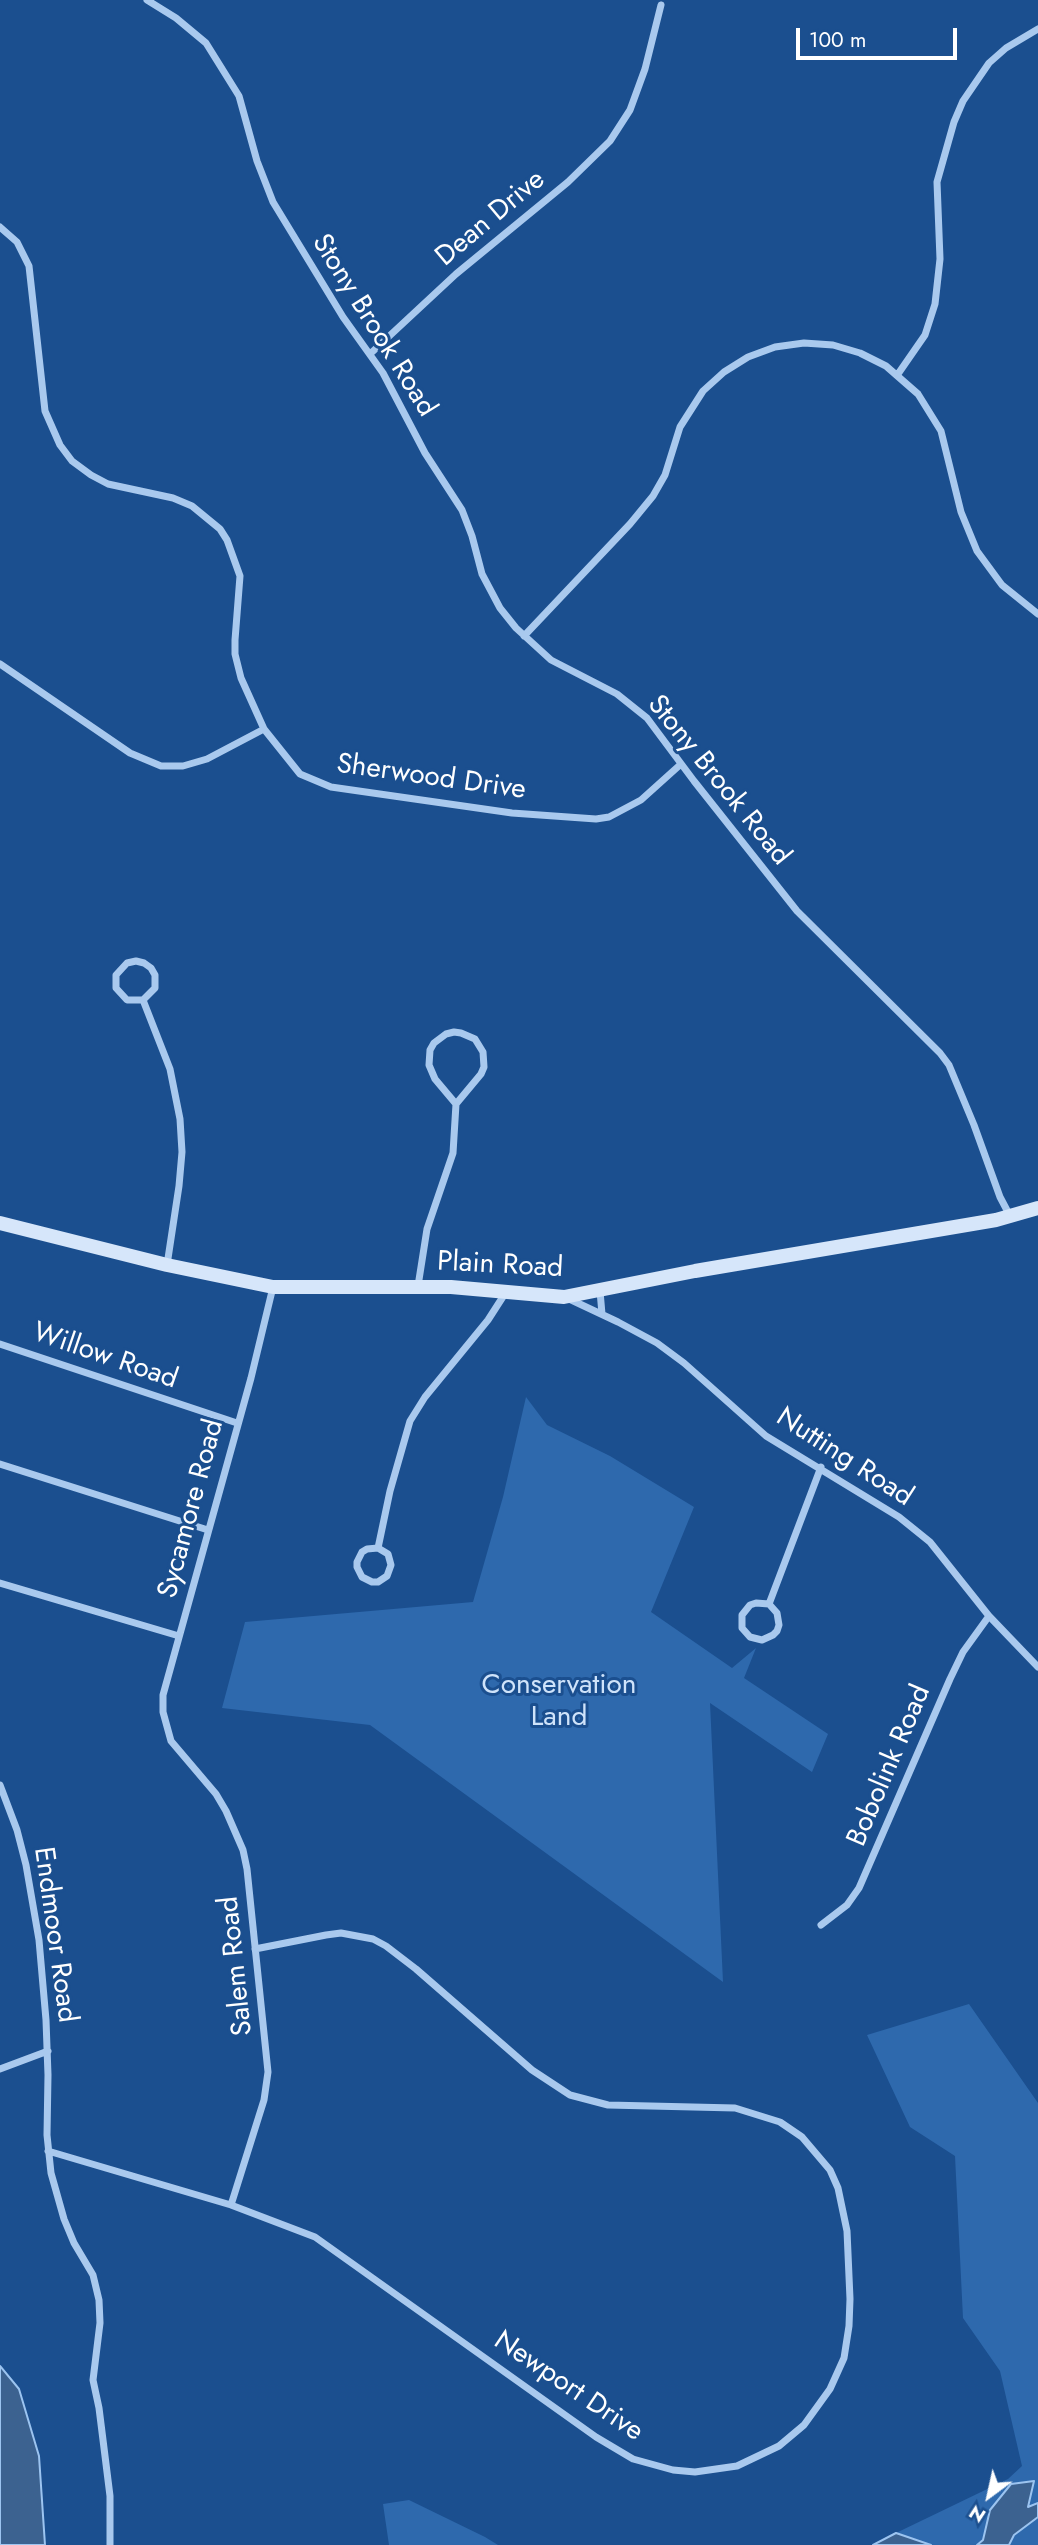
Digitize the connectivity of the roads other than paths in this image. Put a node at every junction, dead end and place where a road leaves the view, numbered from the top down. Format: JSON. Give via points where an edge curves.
{"nodes":[{"id":1,"x":147,"y":0,"type":"edge"},
{"id":2,"x":662,"y":5,"type":"dead end"},
{"id":3,"x":1038,"y":29,"type":"edge"},
{"id":4,"x":0,"y":227,"type":"edge"},
{"id":5,"x":370,"y":354,"type":"junction"},
{"id":6,"x":898,"y":374,"type":"junction"},
{"id":7,"x":1038,"y":614,"type":"edge"},
{"id":8,"x":524,"y":636,"type":"junction"},
{"id":9,"x":0,"y":664,"type":"edge"},
{"id":10,"x":264,"y":729,"type":"junction"},
{"id":11,"x":681,"y":764,"type":"junction"},
{"id":12,"x":143,"y":1000,"type":"junction"},
{"id":13,"x":456,"y":1104,"type":"junction"},
{"id":14,"x":1038,"y":1208,"type":"edge"},
{"id":15,"x":1010,"y":1216,"type":"junction"},
{"id":16,"x":0,"y":1223,"type":"edge"},
{"id":17,"x":167,"y":1265,"type":"junction"},
{"id":18,"x":418,"y":1286,"type":"junction"},
{"id":19,"x":273,"y":1287,"type":"junction"},
{"id":20,"x":600,"y":1291,"type":"junction"},
{"id":21,"x":506,"y":1292,"type":"junction"},
{"id":22,"x":564,"y":1297,"type":"junction"},
{"id":23,"x":602,"y":1314,"type":"junction"},
{"id":24,"x":0,"y":1343,"type":"edge"},
{"id":25,"x":237,"y":1423,"type":"junction"},
{"id":26,"x":0,"y":1464,"type":"edge"},
{"id":27,"x":821,"y":1467,"type":"junction"},
{"id":28,"x":208,"y":1530,"type":"junction"},
{"id":29,"x":378,"y":1548,"type":"junction"},
{"id":30,"x":0,"y":1583,"type":"edge"},
{"id":31,"x":769,"y":1604,"type":"junction"},
{"id":32,"x":989,"y":1616,"type":"junction"},
{"id":33,"x":179,"y":1636,"type":"junction"},
{"id":34,"x":1038,"y":1667,"type":"edge"},
{"id":35,"x":171,"y":1741,"type":"joint"},
{"id":36,"x":0,"y":1785,"type":"edge"},
{"id":37,"x":821,"y":1925,"type":"dead end"},
{"id":38,"x":255,"y":1949,"type":"junction"},
{"id":39,"x":48,"y":2051,"type":"junction"},
{"id":40,"x":0,"y":2069,"type":"edge"},
{"id":41,"x":48,"y":2151,"type":"junction"},
{"id":42,"x":231,"y":2204,"type":"junction"},
{"id":43,"x":110,"y":2545,"type":"edge"}],
"edges":[{"from":1,"to":5,"type":"street","name":"Stony Brook Road","via":[[206,43],[219,61],[239,96],[273,202]]},
{"from":2,"to":5,"type":"street","name":"Dean Drive","via":[[630,110],[610,141]]},
{"from":3,"to":6,"type":"street","via":[[989,63],[954,122],[937,182],[940,259],[935,304],[925,335]]},
{"from":4,"to":10,"type":"street","name":"Sherwood Drive","via":[[17,242],[29,266],[45,411],[60,445],[72,461],[108,484],[192,506],[227,540],[240,576],[235,654]]},
{"from":5,"to":8,"type":"street","name":"Stony Brook Road","via":[[461,510],[493,598]]},
{"from":6,"to":7,"type":"street","via":[[927,406],[941,431],[961,512],[977,551],[1002,584]]},
{"from":6,"to":8,"type":"street","via":[[860,352],[811,343],[762,351],[724,372],[686,414],[665,475],[646,506]]},
{"from":8,"to":11,"type":"street","name":"Stony Brook Road","via":[[551,660],[637,709]]},
{"from":9,"to":10,"type":"street","via":[[130,753],[161,766],[207,759]]},
{"from":10,"to":11,"type":"street","name":"Sherwood Drive","via":[[300,774],[331,788],[577,819],[609,817],[625,809]]},
{"from":11,"to":15,"type":"street","name":"Stony Brook Road","via":[[797,911],[949,1065]]},
{"from":12,"to":12,"type":"street","via":[[127,1000],[116,988],[116,975],[127,963],[144,963],[155,975],[155,988]]},
{"from":12,"to":17,"type":"street","via":[[170,1069],[180,1119],[179,1186]]},
{"from":13,"to":13,"type":"street","via":[[431,1072],[428,1057],[439,1038],[454,1032],[475,1039],[484,1059],[481,1074]]},
{"from":13,"to":18,"type":"street","via":[[453,1153],[427,1229]]},
{"from":14,"to":15,"type":"main road","name":"Plain Road"},
{"from":15,"to":20,"type":"main road","name":"Plain Road"},
{"from":16,"to":17,"type":"main road","name":"Plain Road"},
{"from":17,"to":19,"type":"main road","name":"Plain Road"},
{"from":18,"to":19,"type":"main road","name":"Plain Road"},
{"from":18,"to":21,"type":"main road","name":"Plain Road"},
{"from":19,"to":25,"type":"street","name":"Sycamore Road"},
{"from":20,"to":22,"type":"main road","name":"Plain Road"},
{"from":20,"to":23,"type":"street"},
{"from":21,"to":22,"type":"main road","name":"Plain Road"},
{"from":21,"to":29,"type":"street","via":[[410,1421]]},
{"from":22,"to":23,"type":"street","name":"Nutting Road"},
{"from":23,"to":27,"type":"street","name":"Nutting Road","via":[[657,1343],[766,1436]]},
{"from":24,"to":25,"type":"street","name":"Willow Road"},
{"from":25,"to":28,"type":"street","name":"Sycamore Road"},
{"from":26,"to":28,"type":"street"},
{"from":27,"to":31,"type":"street"},
{"from":27,"to":32,"type":"street","name":"Nutting Road","via":[[930,1542]]},
{"from":28,"to":33,"type":"street","name":"Sycamore Road"},
{"from":29,"to":29,"type":"street","via":[[359,1556],[358,1573],[367,1581],[378,1582],[390,1570],[388,1554]]},
{"from":30,"to":33,"type":"street"},
{"from":31,"to":31,"type":"street","via":[[750,1605],[742,1615],[742,1628],[750,1637],[762,1640],[777,1630],[777,1613]]},
{"from":32,"to":34,"type":"street","name":"Nutting Road"},
{"from":32,"to":37,"type":"street","name":"Bobolink Road","via":[[950,1679],[859,1888],[847,1905]]},
{"from":33,"to":35,"type":"street","name":"Sycamore Road","via":[[163,1695]]},
{"from":35,"to":38,"type":"street","name":"Salem Road","via":[[216,1794],[235,1829],[247,1869]]},
{"from":36,"to":39,"type":"street","name":"Endmoor Road","via":[[17,1830],[33,1902]]},
{"from":38,"to":42,"type":"street","name":"Salem Road","via":[[268,2072],[264,2100]]},
{"from":38,"to":42,"type":"street","name":"Newport Drive","via":[[341,1933],[373,1939],[416,1969],[532,2070],[570,2095],[608,2105],[735,2108],[780,2122],[818,2153],[838,2188],[850,2266],[847,2343],[821,2404],[779,2446],[748,2462],[717,2470],[695,2472],[652,2465],[596,2437],[334,2249]]},
{"from":39,"to":40,"type":"street"},
{"from":39,"to":41,"type":"street","name":"Endmoor Road"},
{"from":41,"to":42,"type":"street","name":"Newport Drive"},
{"from":41,"to":43,"type":"street","name":"Endmoor Road","via":[[59,2205],[93,2275],[99,2300],[93,2380],[110,2497]]}]}
